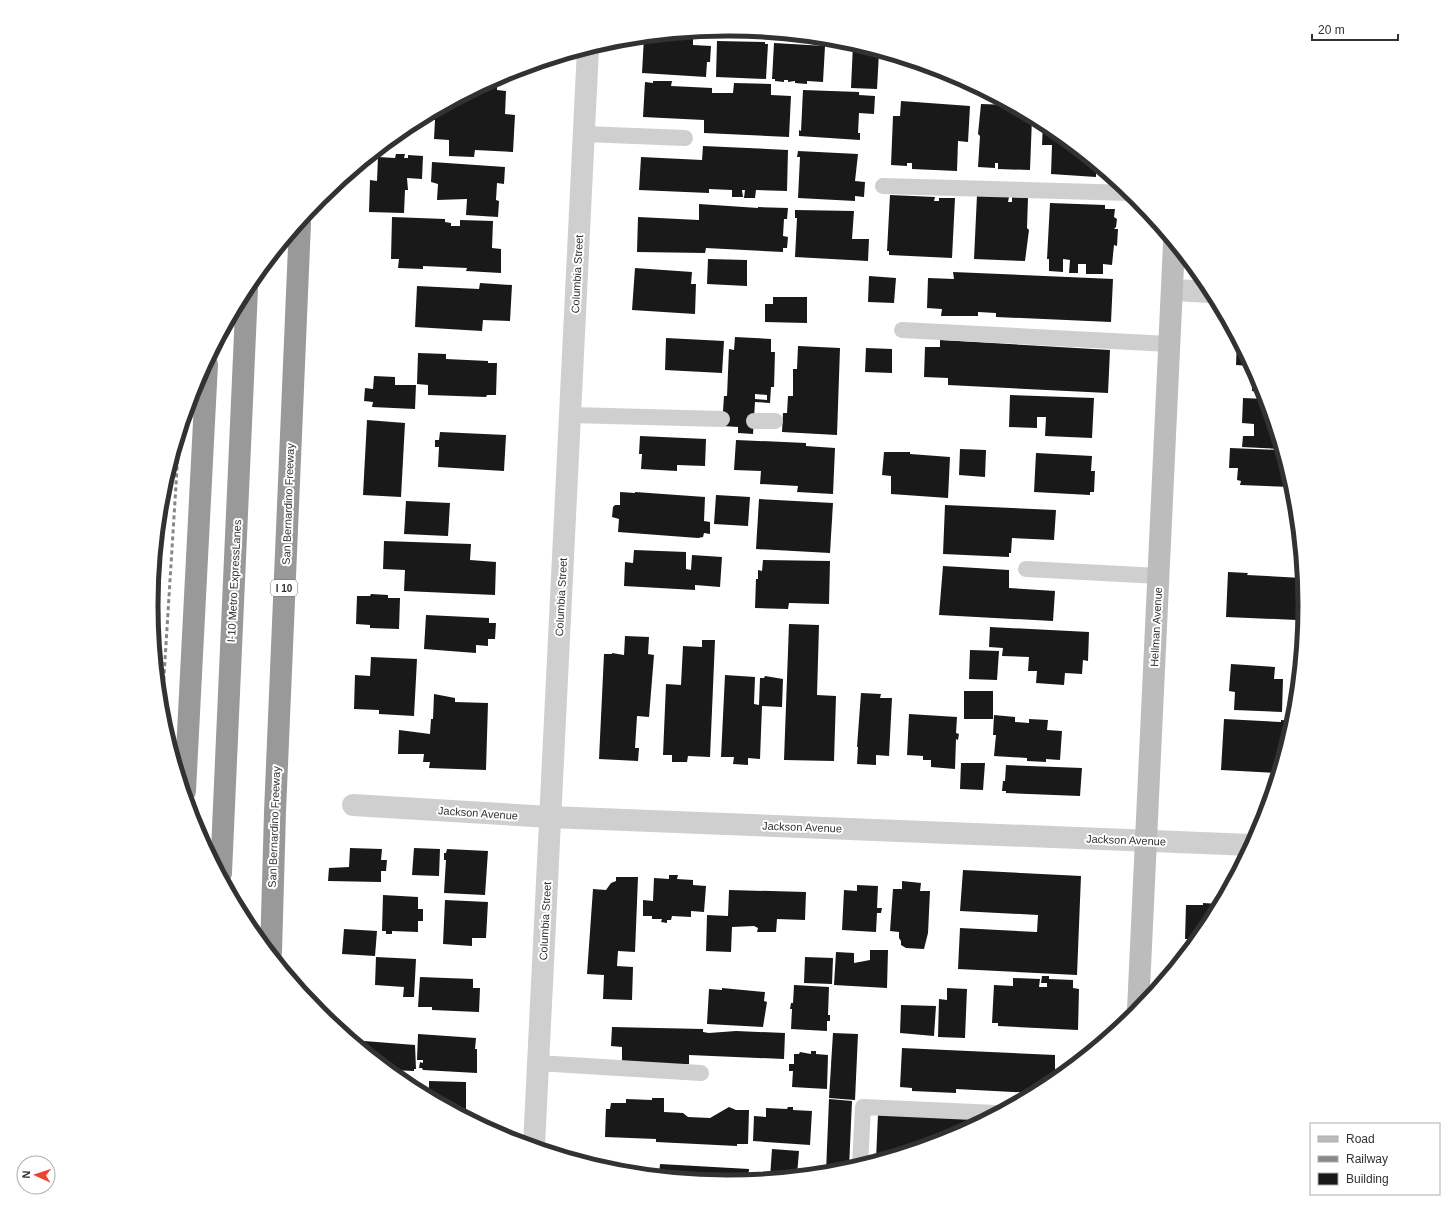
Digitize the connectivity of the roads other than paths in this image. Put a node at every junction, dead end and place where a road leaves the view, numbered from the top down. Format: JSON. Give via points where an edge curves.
{"nodes":[{"id":1,"x":588,"y":53,"type":"edge"},
{"id":2,"x":584,"y":134,"type":"junction"},
{"id":3,"x":685,"y":138,"type":"dead end"},
{"id":4,"x":883,"y":186,"type":"dead end"},
{"id":5,"x":1120,"y":193,"type":"edge"},
{"id":6,"x":300,"y":230,"type":"edge"},
{"id":7,"x":1174,"y":251,"type":"edge"},
{"id":8,"x":1172,"y":290,"type":"junction"},
{"id":9,"x":1204,"y":292,"type":"edge"},
{"id":10,"x":246,"y":302,"type":"edge"},
{"id":11,"x":902,"y":330,"type":"dead end"},
{"id":12,"x":1169,"y":344,"type":"junction"},
{"id":13,"x":206,"y":378,"type":"edge"},
{"id":14,"x":570,"y":415,"type":"junction"},
{"id":15,"x":722,"y":420,"type":"dead end"},
{"id":16,"x":754,"y":421,"type":"dead end"},
{"id":17,"x":775,"y":421,"type":"dead end"},
{"id":18,"x":1026,"y":569,"type":"dead end"},
{"id":19,"x":1158,"y":576,"type":"junction"},
{"id":20,"x":186,"y":778,"type":"edge"},
{"id":21,"x":353,"y":805,"type":"dead end"},
{"id":22,"x":550,"y":817,"type":"junction"},
{"id":23,"x":1146,"y":840,"type":"junction"},
{"id":24,"x":1244,"y":845,"type":"edge"},
{"id":25,"x":221,"y":865,"type":"edge"},
{"id":26,"x":271,"y":945,"type":"edge"},
{"id":27,"x":1138,"y":1000,"type":"edge"},
{"id":28,"x":537,"y":1063,"type":"junction"},
{"id":29,"x":701,"y":1073,"type":"dead end"},
{"id":30,"x":987,"y":1113,"type":"edge"},
{"id":31,"x":534,"y":1141,"type":"edge"},
{"id":32,"x":860,"y":1159,"type":"edge"}],
"edges":[{"from":1,"to":2,"type":"street","name":"Columbia Street"},
{"from":2,"to":3,"type":"lane"},
{"from":2,"to":14,"type":"street","name":"Columbia Street"},
{"from":4,"to":5,"type":"lane"},
{"from":6,"to":26,"type":"highway","name":"San Bernardino Freeway","number":"I 10"},
{"from":7,"to":8,"type":"street","name":"Hellman Avenue"},
{"from":8,"to":9,"type":"street"},
{"from":8,"to":12,"type":"street","name":"Hellman Avenue"},
{"from":10,"to":25,"type":"highway","name":"I-10 Metro ExpressLanes"},
{"from":11,"to":12,"type":"lane"},
{"from":12,"to":19,"type":"street","name":"Hellman Avenue"},
{"from":13,"to":20,"type":"highway"},
{"from":14,"to":15,"type":"lane"},
{"from":14,"to":22,"type":"street","name":"Columbia Street"},
{"from":16,"to":17,"type":"lane"},
{"from":18,"to":19,"type":"lane"},
{"from":19,"to":23,"type":"street","name":"Hellman Avenue"},
{"from":21,"to":22,"type":"street","name":"Jackson Avenue"},
{"from":22,"to":23,"type":"street","name":"Jackson Avenue"},
{"from":22,"to":28,"type":"street","name":"Columbia Street"},
{"from":23,"to":24,"type":"street","name":"Jackson Avenue"},
{"from":23,"to":27,"type":"street","name":"Hellman Avenue"},
{"from":28,"to":29,"type":"lane"},
{"from":28,"to":31,"type":"street","name":"Columbia Street"},
{"from":30,"to":32,"type":"lane","via":[[863,1107]]}]}
